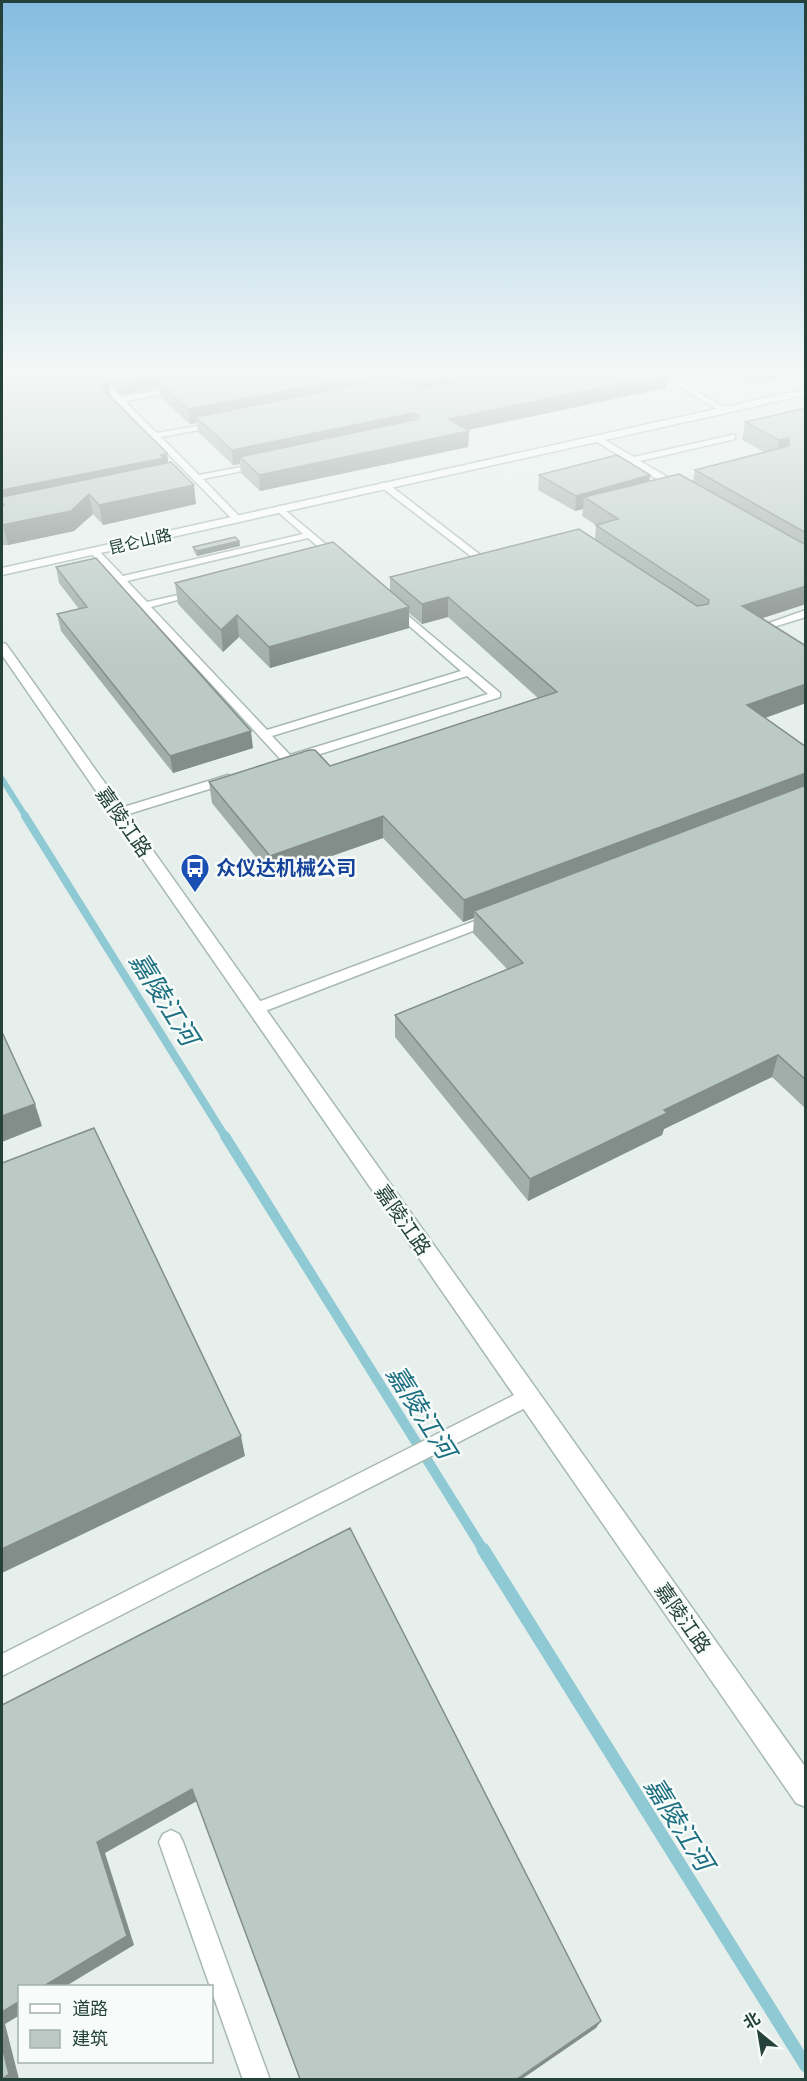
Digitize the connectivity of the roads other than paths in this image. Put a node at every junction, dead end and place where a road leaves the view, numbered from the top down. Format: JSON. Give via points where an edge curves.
{"nodes":[{"id":1,"x":191,"y":472,"type":"edge"},
{"id":2,"x":218,"y":472,"type":"edge"},
{"id":3,"x":445,"y":472,"type":"edge"},
{"id":4,"x":653,"y":472,"type":"edge"},
{"id":5,"x":181,"y":476,"type":"edge"},
{"id":6,"x":195,"y":476,"type":"junction"},
{"id":7,"x":384,"y":486,"type":"junction"},
{"id":8,"x":678,"y":487,"type":"junction"},
{"id":9,"x":689,"y":489,"type":"edge"},
{"id":10,"x":667,"y":490,"type":"edge"},
{"id":11,"x":280,"y":509,"type":"junction"},
{"id":12,"x":237,"y":519,"type":"junction"},
{"id":13,"x":309,"y":535,"type":"junction"},
{"id":14,"x":94,"y":551,"type":"junction"},
{"id":15,"x":496,"y":559,"type":"edge"},
{"id":16,"x":334,"y":560,"type":"edge"},
{"id":17,"x":484,"y":562,"type":"junction"},
{"id":18,"x":473,"y":565,"type":"edge"},
{"id":19,"x":2,"y":572,"type":"edge"},
{"id":20,"x":120,"y":580,"type":"junction"},
{"id":21,"x":211,"y":588,"type":"edge"},
{"id":22,"x":388,"y":602,"type":"edge"},
{"id":23,"x":143,"y":606,"type":"junction"},
{"id":24,"x":806,"y":613,"type":"edge"},
{"id":25,"x":754,"y":630,"type":"edge"},
{"id":26,"x":2,"y":647,"type":"edge"},
{"id":27,"x":469,"y":672,"type":"junction"},
{"id":28,"x":264,"y":735,"type":"junction"},
{"id":29,"x":242,"y":774,"type":"edge"},
{"id":30,"x":118,"y":813,"type":"junction"},
{"id":31,"x":508,"y":912,"type":"edge"},
{"id":32,"x":255,"y":1009,"type":"junction"},
{"id":33,"x":528,"y":1397,"type":"junction"},
{"id":34,"x":2,"y":1665,"type":"edge"},
{"id":35,"x":806,"y":1793,"type":"edge"},
{"id":36,"x":171,"y":1842,"type":"dead end"},
{"id":37,"x":257,"y":2079,"type":"edge"}],
"edges":[{"from":1,"to":6,"type":"lane"},
{"from":2,"to":6,"type":"lane"},
{"from":3,"to":7,"type":"street","name":"昆仑山路"},
{"from":4,"to":8,"type":"lane"},
{"from":5,"to":6,"type":"lane"},
{"from":6,"to":12,"type":"lane"},
{"from":7,"to":11,"type":"street","name":"昆仑山路"},
{"from":7,"to":17,"type":"lane"},
{"from":8,"to":9,"type":"lane"},
{"from":8,"to":10,"type":"lane"},
{"from":11,"to":12,"type":"street","name":"昆仑山路"},
{"from":11,"to":13,"type":"lane"},
{"from":12,"to":14,"type":"street","name":"昆仑山路"},
{"from":13,"to":16,"type":"lane"},
{"from":13,"to":20,"type":"lane"},
{"from":14,"to":19,"type":"street","name":"昆仑山路"},
{"from":14,"to":20,"type":"lane"},
{"from":15,"to":17,"type":"lane"},
{"from":17,"to":18,"type":"lane"},
{"from":20,"to":23,"type":"lane"},
{"from":21,"to":23,"type":"lane"},
{"from":22,"to":27,"type":"lane"},
{"from":23,"to":28,"type":"lane"},
{"from":24,"to":25,"type":"lane"},
{"from":26,"to":30,"type":"street","name":"嘉陵江路"},
{"from":27,"to":28,"type":"lane"},
{"from":27,"to":28,"type":"lane","via":[[496,695],[282,762]]},
{"from":29,"to":30,"type":"lane"},
{"from":30,"to":32,"type":"street","name":"嘉陵江路"},
{"from":31,"to":32,"type":"lane"},
{"from":32,"to":33,"type":"street","name":"嘉陵江路"},
{"from":33,"to":34,"type":"lane"},
{"from":33,"to":35,"type":"street","name":"嘉陵江路"},
{"from":36,"to":37,"type":"lane"}]}
